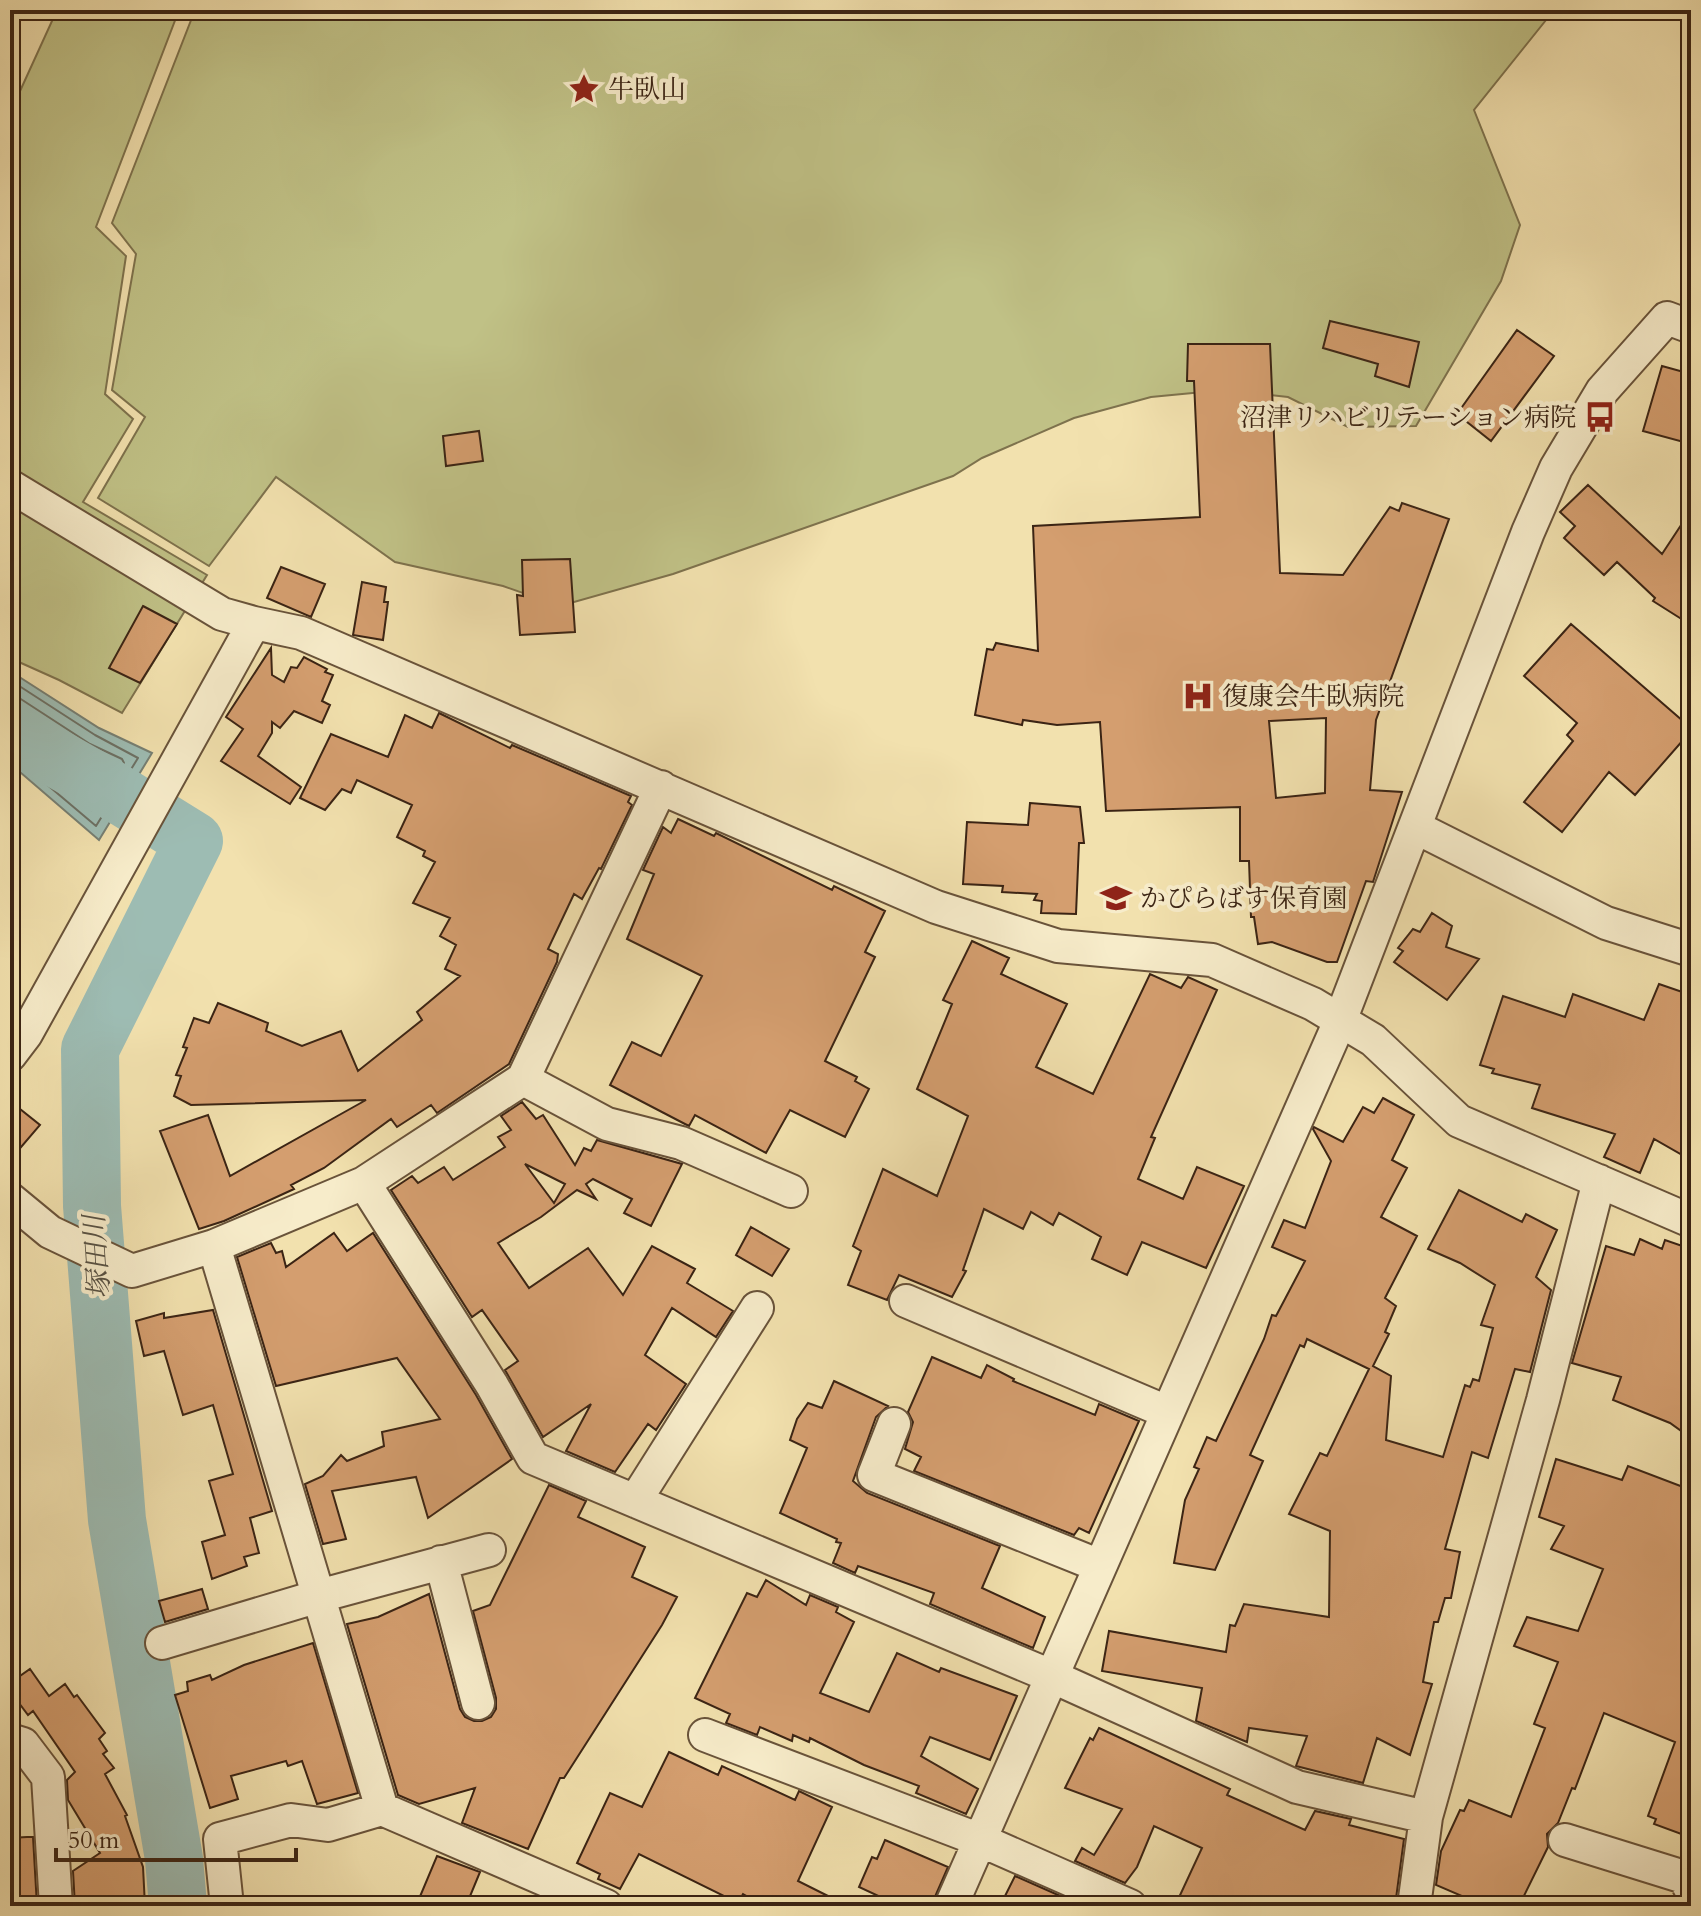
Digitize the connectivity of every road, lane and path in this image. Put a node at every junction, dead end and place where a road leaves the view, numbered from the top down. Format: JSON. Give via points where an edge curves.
{"nodes":[{"id":1,"x":1691,"y":327,"type":"edge"},
{"id":2,"x":10,"y":486,"type":"edge"},
{"id":3,"x":254,"y":623,"type":"junction"},
{"id":4,"x":661,"y":787,"type":"junction"},
{"id":5,"x":1415,"y":827,"type":"junction"},
{"id":6,"x":1691,"y":950,"type":"edge"},
{"id":7,"x":1340,"y":1021,"type":"junction"},
{"id":8,"x":10,"y":1055,"type":"edge"},
{"id":9,"x":523,"y":1079,"type":"junction"},
{"id":10,"x":1599,"y":1181,"type":"junction"},
{"id":11,"x":364,"y":1183,"type":"junction"},
{"id":12,"x":791,"y":1191,"type":"dead end"},
{"id":13,"x":10,"y":1199,"type":"edge"},
{"id":14,"x":1691,"y":1221,"type":"edge"},
{"id":15,"x":214,"y":1246,"type":"junction"},
{"id":16,"x":906,"y":1301,"type":"dead end"},
{"id":17,"x":757,"y":1308,"type":"dead end"},
{"id":18,"x":1167,"y":1412,"type":"junction"},
{"id":19,"x":894,"y":1424,"type":"dead end"},
{"id":20,"x":635,"y":1501,"type":"junction"},
{"id":21,"x":489,"y":1550,"type":"dead end"},
{"id":22,"x":441,"y":1562,"type":"junction"},
{"id":23,"x":1100,"y":1566,"type":"junction"},
{"id":24,"x":319,"y":1596,"type":"junction"},
{"id":25,"x":162,"y":1643,"type":"dead end"},
{"id":26,"x":1051,"y":1676,"type":"junction"},
{"id":27,"x":478,"y":1703,"type":"dead end"},
{"id":28,"x":705,"y":1735,"type":"dead end"},
{"id":29,"x":10,"y":1740,"type":"edge"},
{"id":30,"x":382,"y":1809,"type":"junction"},
{"id":31,"x":1426,"y":1817,"type":"junction"},
{"id":32,"x":980,"y":1840,"type":"junction"},
{"id":33,"x":1565,"y":1840,"type":"dead end"},
{"id":34,"x":1691,"y":1890,"type":"edge"},
{"id":35,"x":56,"y":1906,"type":"edge"},
{"id":36,"x":227,"y":1906,"type":"edge"},
{"id":37,"x":606,"y":1906,"type":"edge"},
{"id":38,"x":951,"y":1906,"type":"edge"},
{"id":39,"x":1130,"y":1906,"type":"edge"},
{"id":40,"x":1414,"y":1906,"type":"edge"}],
"edges":[{"from":1,"to":5,"type":"street","via":[[1667,318],[1602,391],[1556,468]]},
{"from":2,"to":3,"type":"street","via":[[222,614]]},
{"from":3,"to":4,"type":"street","via":[[301,633]]},
{"from":3,"to":8,"type":"street"},
{"from":4,"to":7,"type":"street","via":[[936,907],[1058,946],[1212,960]]},
{"from":4,"to":9,"type":"street"},
{"from":5,"to":6,"type":"street","via":[[1606,923]]},
{"from":5,"to":7,"type":"street"},
{"from":7,"to":10,"type":"street","via":[[1373,1040],[1459,1121]]},
{"from":7,"to":18,"type":"street"},
{"from":9,"to":11,"type":"street"},
{"from":9,"to":12,"type":"street","via":[[607,1124],[681,1143]]},
{"from":10,"to":14,"type":"street"},
{"from":10,"to":31,"type":"street"},
{"from":11,"to":15,"type":"street"},
{"from":11,"to":20,"type":"street","via":[[533,1458]]},
{"from":13,"to":15,"type":"street","via":[[50,1232],[132,1271]]},
{"from":15,"to":24,"type":"street"},
{"from":16,"to":18,"type":"street"},
{"from":17,"to":20,"type":"street"},
{"from":18,"to":23,"type":"street"},
{"from":19,"to":23,"type":"street","via":[[874,1475]]},
{"from":20,"to":26,"type":"street"},
{"from":21,"to":22,"type":"street"},
{"from":22,"to":24,"type":"street"},
{"from":22,"to":27,"type":"street"},
{"from":23,"to":26,"type":"street"},
{"from":24,"to":25,"type":"street"},
{"from":24,"to":30,"type":"street"},
{"from":26,"to":31,"type":"street","via":[[1297,1787]]},
{"from":26,"to":32,"type":"street"},
{"from":28,"to":32,"type":"street"},
{"from":29,"to":35,"type":"street","via":[[23,1744],[48,1777]]},
{"from":30,"to":36,"type":"street","via":[[328,1825],[291,1820],[220,1839]]},
{"from":30,"to":37,"type":"street"},
{"from":31,"to":40,"type":"street"},
{"from":32,"to":38,"type":"street"},
{"from":32,"to":39,"type":"street"},
{"from":33,"to":34,"type":"street","via":[[1684,1877]]}]}
